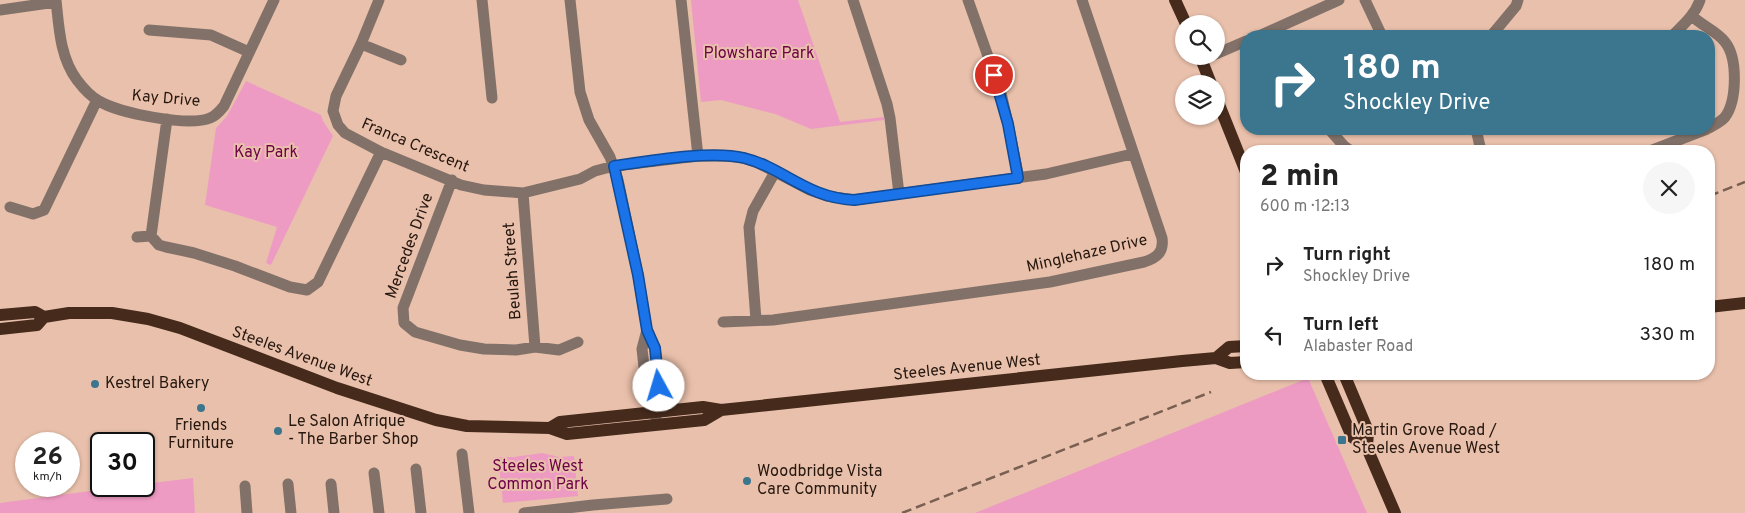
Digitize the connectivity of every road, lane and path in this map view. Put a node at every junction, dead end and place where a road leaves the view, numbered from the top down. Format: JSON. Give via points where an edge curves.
{"nodes":[{"id":1,"x":274,"y":0,"type":"edge"},
{"id":2,"x":379,"y":0,"type":"edge"},
{"id":3,"x":482,"y":0,"type":"edge"},
{"id":4,"x":570,"y":0,"type":"edge"},
{"id":5,"x":681,"y":0,"type":"edge"},
{"id":6,"x":852,"y":0,"type":"edge"},
{"id":7,"x":968,"y":0,"type":"edge"},
{"id":8,"x":1082,"y":0,"type":"edge"},
{"id":9,"x":1175,"y":0,"type":"edge"},
{"id":10,"x":1339,"y":0,"type":"edge"},
{"id":11,"x":1365,"y":0,"type":"edge"},
{"id":12,"x":1518,"y":0,"type":"edge"},
{"id":13,"x":1700,"y":0,"type":"edge"},
{"id":14,"x":56,"y":1,"type":"edge"},
{"id":15,"x":0,"y":10,"type":"edge"},
{"id":16,"x":1182,"y":15,"type":"edge"},
{"id":17,"x":1692,"y":16,"type":"junction"},
{"id":18,"x":150,"y":30,"type":"dead end"},
{"id":19,"x":1280,"y":30,"type":"edge"},
{"id":20,"x":1379,"y":30,"type":"edge"},
{"id":21,"x":1496,"y":30,"type":"edge"},
{"id":22,"x":1678,"y":30,"type":"edge"},
{"id":23,"x":1710,"y":30,"type":"edge"},
{"id":24,"x":1715,"y":33,"type":"edge"},
{"id":25,"x":361,"y":44,"type":"junction"},
{"id":26,"x":1240,"y":44,"type":"edge"},
{"id":27,"x":1225,"y":50,"type":"edge"},
{"id":28,"x":249,"y":52,"type":"junction"},
{"id":29,"x":401,"y":60,"type":"dead end"},
{"id":30,"x":492,"y":98,"type":"dead end"},
{"id":31,"x":97,"y":100,"type":"junction"},
{"id":32,"x":167,"y":118,"type":"junction"},
{"id":33,"x":1225,"y":120,"type":"edge"},
{"id":34,"x":1715,"y":124,"type":"edge"},
{"id":35,"x":1334,"y":135,"type":"edge"},
{"id":36,"x":1690,"y":135,"type":"edge"},
{"id":37,"x":1343,"y":145,"type":"edge"},
{"id":38,"x":1665,"y":145,"type":"edge"},
{"id":39,"x":381,"y":152,"type":"junction"},
{"id":40,"x":1132,"y":154,"type":"junction"},
{"id":41,"x":698,"y":156,"type":"junction"},
{"id":42,"x":1240,"y":157,"type":"edge"},
{"id":43,"x":614,"y":166,"type":"junction"},
{"id":44,"x":775,"y":172,"type":"junction"},
{"id":45,"x":1018,"y":178,"type":"junction"},
{"id":46,"x":452,"y":180,"type":"junction"},
{"id":47,"x":523,"y":193,"type":"junction"},
{"id":48,"x":899,"y":194,"type":"junction"},
{"id":49,"x":10,"y":207,"type":"dead end"},
{"id":50,"x":150,"y":236,"type":"junction"},
{"id":51,"x":137,"y":237,"type":"dead end"},
{"id":52,"x":1745,"y":303,"type":"edge"},
{"id":53,"x":1715,"y":306,"type":"edge"},
{"id":54,"x":0,"y":315,"type":"edge"},
{"id":55,"x":44,"y":317,"type":"junction"},
{"id":56,"x":756,"y":320,"type":"junction"},
{"id":57,"x":724,"y":322,"type":"dead end"},
{"id":58,"x":0,"y":329,"type":"edge"},
{"id":59,"x":578,"y":342,"type":"dead end"},
{"id":60,"x":535,"y":347,"type":"junction"},
{"id":61,"x":1240,"y":347,"type":"edge"},
{"id":62,"x":1216,"y":358,"type":"junction"},
{"id":63,"x":1240,"y":362,"type":"edge"},
{"id":64,"x":1328,"y":380,"type":"edge"},
{"id":65,"x":1347,"y":380,"type":"edge"},
{"id":66,"x":656,"y":418,"type":"junction"},
{"id":67,"x":1367,"y":448,"type":"junction"},
{"id":68,"x":462,"y":454,"type":"dead end"},
{"id":69,"x":416,"y":469,"type":"dead end"},
{"id":70,"x":374,"y":473,"type":"dead end"},
{"id":71,"x":288,"y":484,"type":"dead end"},
{"id":72,"x":331,"y":484,"type":"dead end"},
{"id":73,"x":244,"y":486,"type":"dead end"},
{"id":74,"x":667,"y":499,"type":"dead end"},
{"id":75,"x":594,"y":509,"type":"edge"},
{"id":76,"x":247,"y":513,"type":"edge"},
{"id":77,"x":291,"y":513,"type":"edge"},
{"id":78,"x":334,"y":513,"type":"edge"},
{"id":79,"x":378,"y":513,"type":"edge"},
{"id":80,"x":421,"y":513,"type":"edge"},
{"id":81,"x":469,"y":513,"type":"edge"},
{"id":82,"x":524,"y":513,"type":"edge"},
{"id":83,"x":1395,"y":513,"type":"edge"}],
"edges":[{"from":1,"to":28,"type":"street","name":"Kay Drive"},
{"from":2,"to":25,"type":"street","name":"Franca Crescent"},
{"from":3,"to":30,"type":"street"},
{"from":4,"to":43,"type":"street","via":[[580,92],[589,120]]},
{"from":5,"to":41,"type":"street"},
{"from":6,"to":48,"type":"street","via":[[887,104]]},
{"from":7,"to":45,"type":"street","via":[[1001,93]]},
{"from":8,"to":40,"type":"street","name":"Minglehaze Drive"},
{"from":9,"to":16,"type":"main road"},
{"from":10,"to":19,"type":"street"},
{"from":11,"to":20,"type":"street"},
{"from":12,"to":21,"type":"street"},
{"from":13,"to":17,"type":"street"},
{"from":14,"to":15,"type":"street"},
{"from":14,"to":31,"type":"street","name":"Kay Drive","via":[[66,60],[76,79]]},
{"from":17,"to":22,"type":"street"},
{"from":17,"to":23,"type":"street"},
{"from":18,"to":28,"type":"street","via":[[210,35]]},
{"from":24,"to":34,"type":"street","via":[[1726,42],[1730,51],[1734,87],[1725,116]]},
{"from":25,"to":29,"type":"street"},
{"from":25,"to":39,"type":"street","name":"Franca Crescent","via":[[336,96],[333,112],[345,133]]},
{"from":26,"to":27,"type":"street"},
{"from":28,"to":32,"type":"street","name":"Kay Drive","via":[[224,106],[212,118],[194,121]]},
{"from":31,"to":32,"type":"street","name":"Kay Drive","via":[[121,111]]},
{"from":31,"to":49,"type":"street","via":[[44,210],[32,214]]},
{"from":32,"to":50,"type":"street"},
{"from":33,"to":42,"type":"main road"},
{"from":35,"to":37,"type":"street"},
{"from":36,"to":38,"type":"street"},
{"from":39,"to":46,"type":"street","name":"Franca Crescent"},
{"from":39,"to":50,"type":"street","via":[[318,282],[307,290],[194,253],[166,248]]},
{"from":40,"to":45,"type":"street","name":"Franca Crescent"},
{"from":40,"to":56,"type":"street","name":"Minglehaze Drive","via":[[1163,244],[1158,256],[1152,260],[1050,282]]},
{"from":41,"to":43,"type":"street","name":"Franca Crescent"},
{"from":41,"to":44,"type":"street","name":"Franca Crescent","via":[[744,158]]},
{"from":43,"to":47,"type":"street","name":"Franca Crescent","via":[[580,179]]},
{"from":43,"to":66,"type":"street","via":[[638,275],[647,330],[642,349],[648,401]]},
{"from":44,"to":48,"type":"street","name":"Franca Crescent","via":[[810,190],[843,200]]},
{"from":44,"to":56,"type":"street","via":[[749,227]]},
{"from":45,"to":48,"type":"street","name":"Franca Crescent"},
{"from":46,"to":47,"type":"street","name":"Franca Crescent","via":[[484,190]]},
{"from":46,"to":60,"type":"street","name":"Mercedes Drive","via":[[403,308],[404,323],[415,332],[460,345],[516,350]]},
{"from":47,"to":60,"type":"street","name":"Beulah Street"},
{"from":50,"to":51,"type":"street"},
{"from":52,"to":53,"type":"main road"},
{"from":54,"to":55,"type":"main road","name":"Steeles Avenue West","via":[[35,312]]},
{"from":55,"to":58,"type":"main road","name":"Steeles Avenue West","via":[[37,325]]},
{"from":55,"to":66,"type":"main road","name":"Steeles Avenue West","via":[[69,312],[112,313],[148,319],[378,402],[428,418],[468,426],[550,428],[560,422]]},
{"from":56,"to":57,"type":"street","name":"Minglehaze Drive"},
{"from":59,"to":60,"type":"street","name":"Mercedes Drive","via":[[559,350]]},
{"from":61,"to":62,"type":"main road","name":"Steeles Avenue West","via":[[1229,348]]},
{"from":62,"to":63,"type":"main road","name":"Steeles Avenue West"},
{"from":62,"to":66,"type":"main road","name":"Steeles Avenue West","via":[[721,410],[703,407]]},
{"from":64,"to":67,"type":"main road","via":[[1352,438]]},
{"from":65,"to":67,"type":"main road","via":[[1368,431]]},
{"from":67,"to":83,"type":"main road"},
{"from":68,"to":81,"type":"street"},
{"from":69,"to":80,"type":"street"},
{"from":70,"to":79,"type":"street"},
{"from":71,"to":77,"type":"street"},
{"from":72,"to":78,"type":"street"},
{"from":73,"to":76,"type":"street"},
{"from":74,"to":75,"type":"street"},
{"from":75,"to":82,"type":"street"}]}
